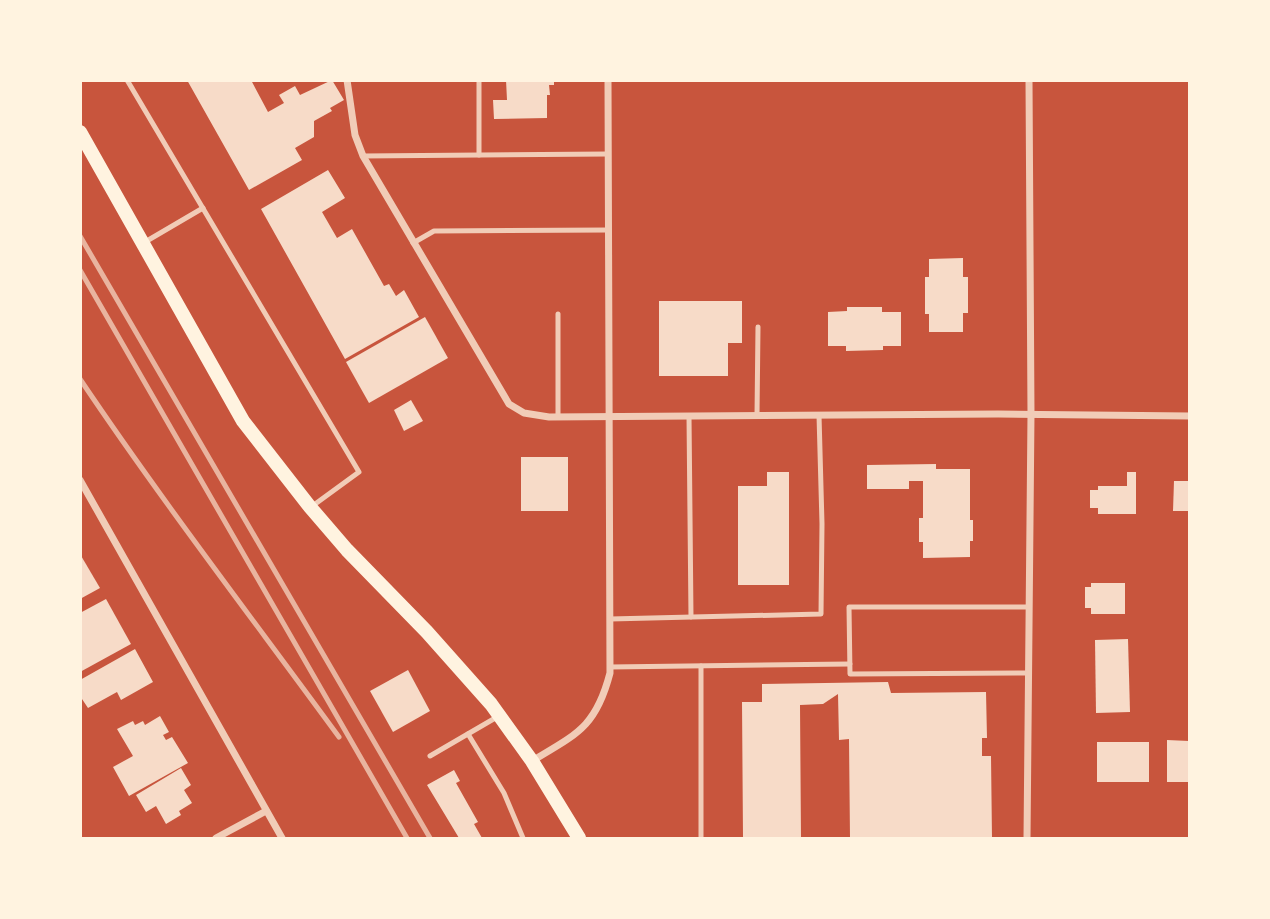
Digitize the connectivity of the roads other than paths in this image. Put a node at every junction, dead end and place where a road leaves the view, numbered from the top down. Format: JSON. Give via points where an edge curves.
{"nodes":[{"id":1,"x":127,"y":80,"type":"edge"},
{"id":2,"x":347,"y":80,"type":"edge"},
{"id":3,"x":479,"y":80,"type":"edge"},
{"id":4,"x":608,"y":80,"type":"edge"},
{"id":5,"x":1029,"y":80,"type":"edge"},
{"id":6,"x":80,"y":132,"type":"edge"},
{"id":7,"x":608,"y":154,"type":"junction"},
{"id":8,"x":479,"y":155,"type":"junction"},
{"id":9,"x":363,"y":156,"type":"junction"},
{"id":10,"x":203,"y":208,"type":"junction"},
{"id":11,"x":609,"y":230,"type":"junction"},
{"id":12,"x":143,"y":243,"type":"junction"},
{"id":13,"x":413,"y":243,"type":"junction"},
{"id":14,"x":558,"y":314,"type":"dead end"},
{"id":15,"x":758,"y":327,"type":"dead end"},
{"id":16,"x":1031,"y":414,"type":"junction"},
{"id":17,"x":757,"y":415,"type":"junction"},
{"id":18,"x":819,"y":415,"type":"junction"},
{"id":19,"x":611,"y":416,"type":"junction"},
{"id":20,"x":689,"y":416,"type":"junction"},
{"id":21,"x":1189,"y":416,"type":"edge"},
{"id":22,"x":558,"y":417,"type":"junction"},
{"id":23,"x":80,"y":480,"type":"edge"},
{"id":24,"x":310,"y":508,"type":"junction"},
{"id":25,"x":1028,"y":607,"type":"junction"},
{"id":26,"x":691,"y":617,"type":"junction"},
{"id":27,"x":610,"y":619,"type":"junction"},
{"id":28,"x":850,"y":664,"type":"junction"},
{"id":29,"x":701,"y":666,"type":"junction"},
{"id":30,"x":610,"y":667,"type":"junction"},
{"id":31,"x":1028,"y":673,"type":"junction"},
{"id":32,"x":500,"y":716,"type":"junction"},
{"id":33,"x":468,"y":734,"type":"junction"},
{"id":34,"x":430,"y":756,"type":"dead end"},
{"id":35,"x":532,"y":761,"type":"junction"},
{"id":36,"x":266,"y":811,"type":"junction"},
{"id":37,"x":216,"y":838,"type":"edge"},
{"id":38,"x":282,"y":838,"type":"edge"},
{"id":39,"x":523,"y":838,"type":"edge"},
{"id":40,"x":579,"y":838,"type":"edge"},
{"id":41,"x":701,"y":838,"type":"edge"},
{"id":42,"x":1027,"y":838,"type":"edge"}],
"edges":[{"from":1,"to":10,"type":"lane"},
{"from":2,"to":9,"type":"street","via":[[355,135]]},
{"from":3,"to":8,"type":"lane"},
{"from":4,"to":7,"type":"street"},
{"from":5,"to":16,"type":"street"},
{"from":6,"to":12,"type":"main road"},
{"from":7,"to":8,"type":"lane"},
{"from":7,"to":11,"type":"street"},
{"from":8,"to":9,"type":"lane"},
{"from":9,"to":13,"type":"street"},
{"from":10,"to":12,"type":"lane"},
{"from":10,"to":24,"type":"lane","via":[[359,472]]},
{"from":11,"to":13,"type":"lane","via":[[434,231]]},
{"from":11,"to":19,"type":"street"},
{"from":12,"to":24,"type":"main road","via":[[243,421]]},
{"from":13,"to":22,"type":"street","via":[[509,404],[533,416]]},
{"from":14,"to":22,"type":"lane"},
{"from":15,"to":17,"type":"lane"},
{"from":16,"to":18,"type":"street"},
{"from":16,"to":21,"type":"street"},
{"from":16,"to":25,"type":"street"},
{"from":17,"to":18,"type":"street"},
{"from":17,"to":20,"type":"street"},
{"from":18,"to":26,"type":"lane","via":[[821,614]]},
{"from":19,"to":20,"type":"street"},
{"from":19,"to":22,"type":"street"},
{"from":19,"to":27,"type":"street"},
{"from":20,"to":26,"type":"lane"},
{"from":23,"to":36,"type":"street"},
{"from":24,"to":32,"type":"main road"},
{"from":25,"to":28,"type":"lane","via":[[849,607]]},
{"from":25,"to":31,"type":"street"},
{"from":26,"to":27,"type":"lane"},
{"from":27,"to":30,"type":"street"},
{"from":28,"to":29,"type":"lane"},
{"from":28,"to":31,"type":"lane","via":[[850,674]]},
{"from":29,"to":30,"type":"lane"},
{"from":29,"to":41,"type":"lane"},
{"from":30,"to":35,"type":"street","via":[[603,699],[591,719],[573,737]]},
{"from":31,"to":42,"type":"street"},
{"from":32,"to":33,"type":"lane"},
{"from":32,"to":35,"type":"main road"},
{"from":33,"to":34,"type":"lane"},
{"from":33,"to":39,"type":"lane","via":[[504,793]]},
{"from":35,"to":40,"type":"main road"},
{"from":36,"to":37,"type":"street"},
{"from":36,"to":38,"type":"street"}]}
